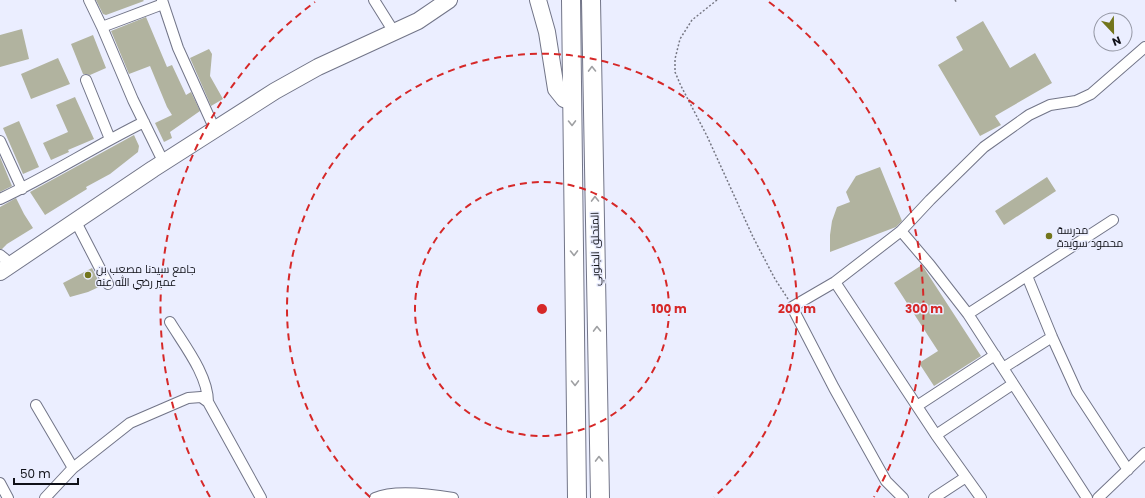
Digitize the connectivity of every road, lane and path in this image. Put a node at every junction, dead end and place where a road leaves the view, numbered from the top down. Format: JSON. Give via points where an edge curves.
{"nodes":[{"id":1,"x":88,"y":0,"type":"edge"},
{"id":2,"x":374,"y":0,"type":"edge"},
{"id":3,"x":449,"y":0,"type":"edge"},
{"id":4,"x":538,"y":0,"type":"edge"},
{"id":5,"x":571,"y":0,"type":"edge"},
{"id":6,"x":591,"y":0,"type":"edge"},
{"id":7,"x":717,"y":0,"type":"edge"},
{"id":8,"x":955,"y":0,"type":"edge"},
{"id":9,"x":162,"y":2,"type":"edge"},
{"id":10,"x":957,"y":3,"type":"dead end"},
{"id":11,"x":102,"y":27,"type":"junction"},
{"id":12,"x":392,"y":29,"type":"junction"},
{"id":13,"x":1145,"y":47,"type":"edge"},
{"id":14,"x":86,"y":80,"type":"dead end"},
{"id":15,"x":572,"y":102,"type":"junction"},
{"id":16,"x":211,"y":121,"type":"junction"},
{"id":17,"x":144,"y":122,"type":"junction"},
{"id":18,"x":110,"y":139,"type":"junction"},
{"id":19,"x":0,"y":141,"type":"edge"},
{"id":20,"x":160,"y":155,"type":"junction"},
{"id":21,"x":22,"y":189,"type":"junction"},
{"id":22,"x":0,"y":200,"type":"edge"},
{"id":23,"x":1113,"y":220,"type":"dead end"},
{"id":24,"x":76,"y":222,"type":"junction"},
{"id":25,"x":901,"y":231,"type":"junction"},
{"id":26,"x":1,"y":262,"type":"edge"},
{"id":27,"x":1027,"y":276,"type":"junction"},
{"id":28,"x":835,"y":282,"type":"junction"},
{"id":29,"x":108,"y":284,"type":"dead end"},
{"id":30,"x":792,"y":307,"type":"junction"},
{"id":31,"x":968,"y":314,"type":"junction"},
{"id":32,"x":170,"y":322,"type":"dead end"},
{"id":33,"x":1052,"y":337,"type":"junction"},
{"id":34,"x":995,"y":355,"type":"junction"},
{"id":35,"x":1003,"y":368,"type":"junction"},
{"id":36,"x":1013,"y":384,"type":"junction"},
{"id":37,"x":208,"y":402,"type":"junction"},
{"id":38,"x":36,"y":405,"type":"dead end"},
{"id":39,"x":917,"y":406,"type":"junction"},
{"id":40,"x":936,"y":435,"type":"junction"},
{"id":41,"x":1145,"y":453,"type":"edge"},
{"id":42,"x":73,"y":468,"type":"junction"},
{"id":43,"x":1128,"y":470,"type":"junction"},
{"id":44,"x":966,"y":477,"type":"junction"},
{"id":45,"x":0,"y":483,"type":"edge"},
{"id":46,"x":8,"y":498,"type":"edge"},
{"id":47,"x":45,"y":498,"type":"edge"},
{"id":48,"x":261,"y":498,"type":"edge"},
{"id":49,"x":375,"y":498,"type":"edge"},
{"id":50,"x":452,"y":498,"type":"edge"},
{"id":51,"x":577,"y":498,"type":"edge"},
{"id":52,"x":600,"y":498,"type":"edge"},
{"id":53,"x":903,"y":498,"type":"edge"},
{"id":54,"x":934,"y":498,"type":"edge"},
{"id":55,"x":981,"y":498,"type":"edge"},
{"id":56,"x":1087,"y":498,"type":"edge"},
{"id":57,"x":1098,"y":498,"type":"edge"}],
"edges":[{"from":1,"to":11,"type":"street"},
{"from":2,"to":12,"type":"street"},
{"from":3,"to":12,"type":"main road","via":[[418,21]]},
{"from":4,"to":15,"type":"main road","via":[[547,32],[556,88],[564,98]]},
{"from":5,"to":15,"type":"highway","name":"المتحلق الجنوبي"},
{"from":52,"to":6,"type":"highway","name":"المتحلق الجنوبي","one_way":true},
{"from":7,"to":30,"type":"path","via":[[692,20],[680,39],[675,72],[753,237]]},
{"from":8,"to":10,"type":"path"},
{"from":9,"to":11,"type":"street"},
{"from":9,"to":16,"type":"street","via":[[178,48]]},
{"from":11,"to":17,"type":"street"},
{"from":12,"to":16,"type":"main road","via":[[305,66]]},
{"from":12,"to":24,"type":"main road","via":[[280,88],[188,146]]},
{"from":13,"to":25,"type":"street","via":[[1091,94],[1076,102],[1050,105],[1029,115],[984,147]]},
{"from":14,"to":18,"type":"street"},
{"from":15,"to":51,"type":"highway","name":"المتحلق الجنوبي","one_way":true},
{"from":16,"to":20,"type":"main road"},
{"from":17,"to":18,"type":"street"},
{"from":17,"to":20,"type":"street"},
{"from":18,"to":21,"type":"street"},
{"from":19,"to":21,"type":"street"},
{"from":20,"to":26,"type":"main road"},
{"from":21,"to":22,"type":"street"},
{"from":23,"to":27,"type":"street"},
{"from":24,"to":26,"type":"main road"},
{"from":24,"to":29,"type":"street"},
{"from":25,"to":28,"type":"street"},
{"from":25,"to":31,"type":"street"},
{"from":27,"to":31,"type":"street"},
{"from":27,"to":33,"type":"street"},
{"from":28,"to":30,"type":"street"},
{"from":28,"to":39,"type":"street"},
{"from":30,"to":53,"type":"street","via":[[886,481]]},
{"from":31,"to":34,"type":"street"},
{"from":32,"to":37,"type":"street","via":[[201,373],[208,393]]},
{"from":33,"to":35,"type":"street"},
{"from":33,"to":43,"type":"street","via":[[1077,392]]},
{"from":34,"to":35,"type":"street"},
{"from":34,"to":39,"type":"street"},
{"from":35,"to":36,"type":"street"},
{"from":36,"to":40,"type":"street"},
{"from":36,"to":56,"type":"street"},
{"from":37,"to":42,"type":"street","via":[[201,397],[188,398],[130,423]]},
{"from":37,"to":48,"type":"street"},
{"from":38,"to":42,"type":"street"},
{"from":39,"to":40,"type":"street"},
{"from":40,"to":44,"type":"street"},
{"from":41,"to":43,"type":"street"},
{"from":42,"to":47,"type":"street"},
{"from":43,"to":57,"type":"street"},
{"from":44,"to":54,"type":"street"},
{"from":44,"to":55,"type":"street"},
{"from":45,"to":46,"type":"street"},
{"from":49,"to":50,"type":"street","via":[[382,495],[416,494]]}]}
